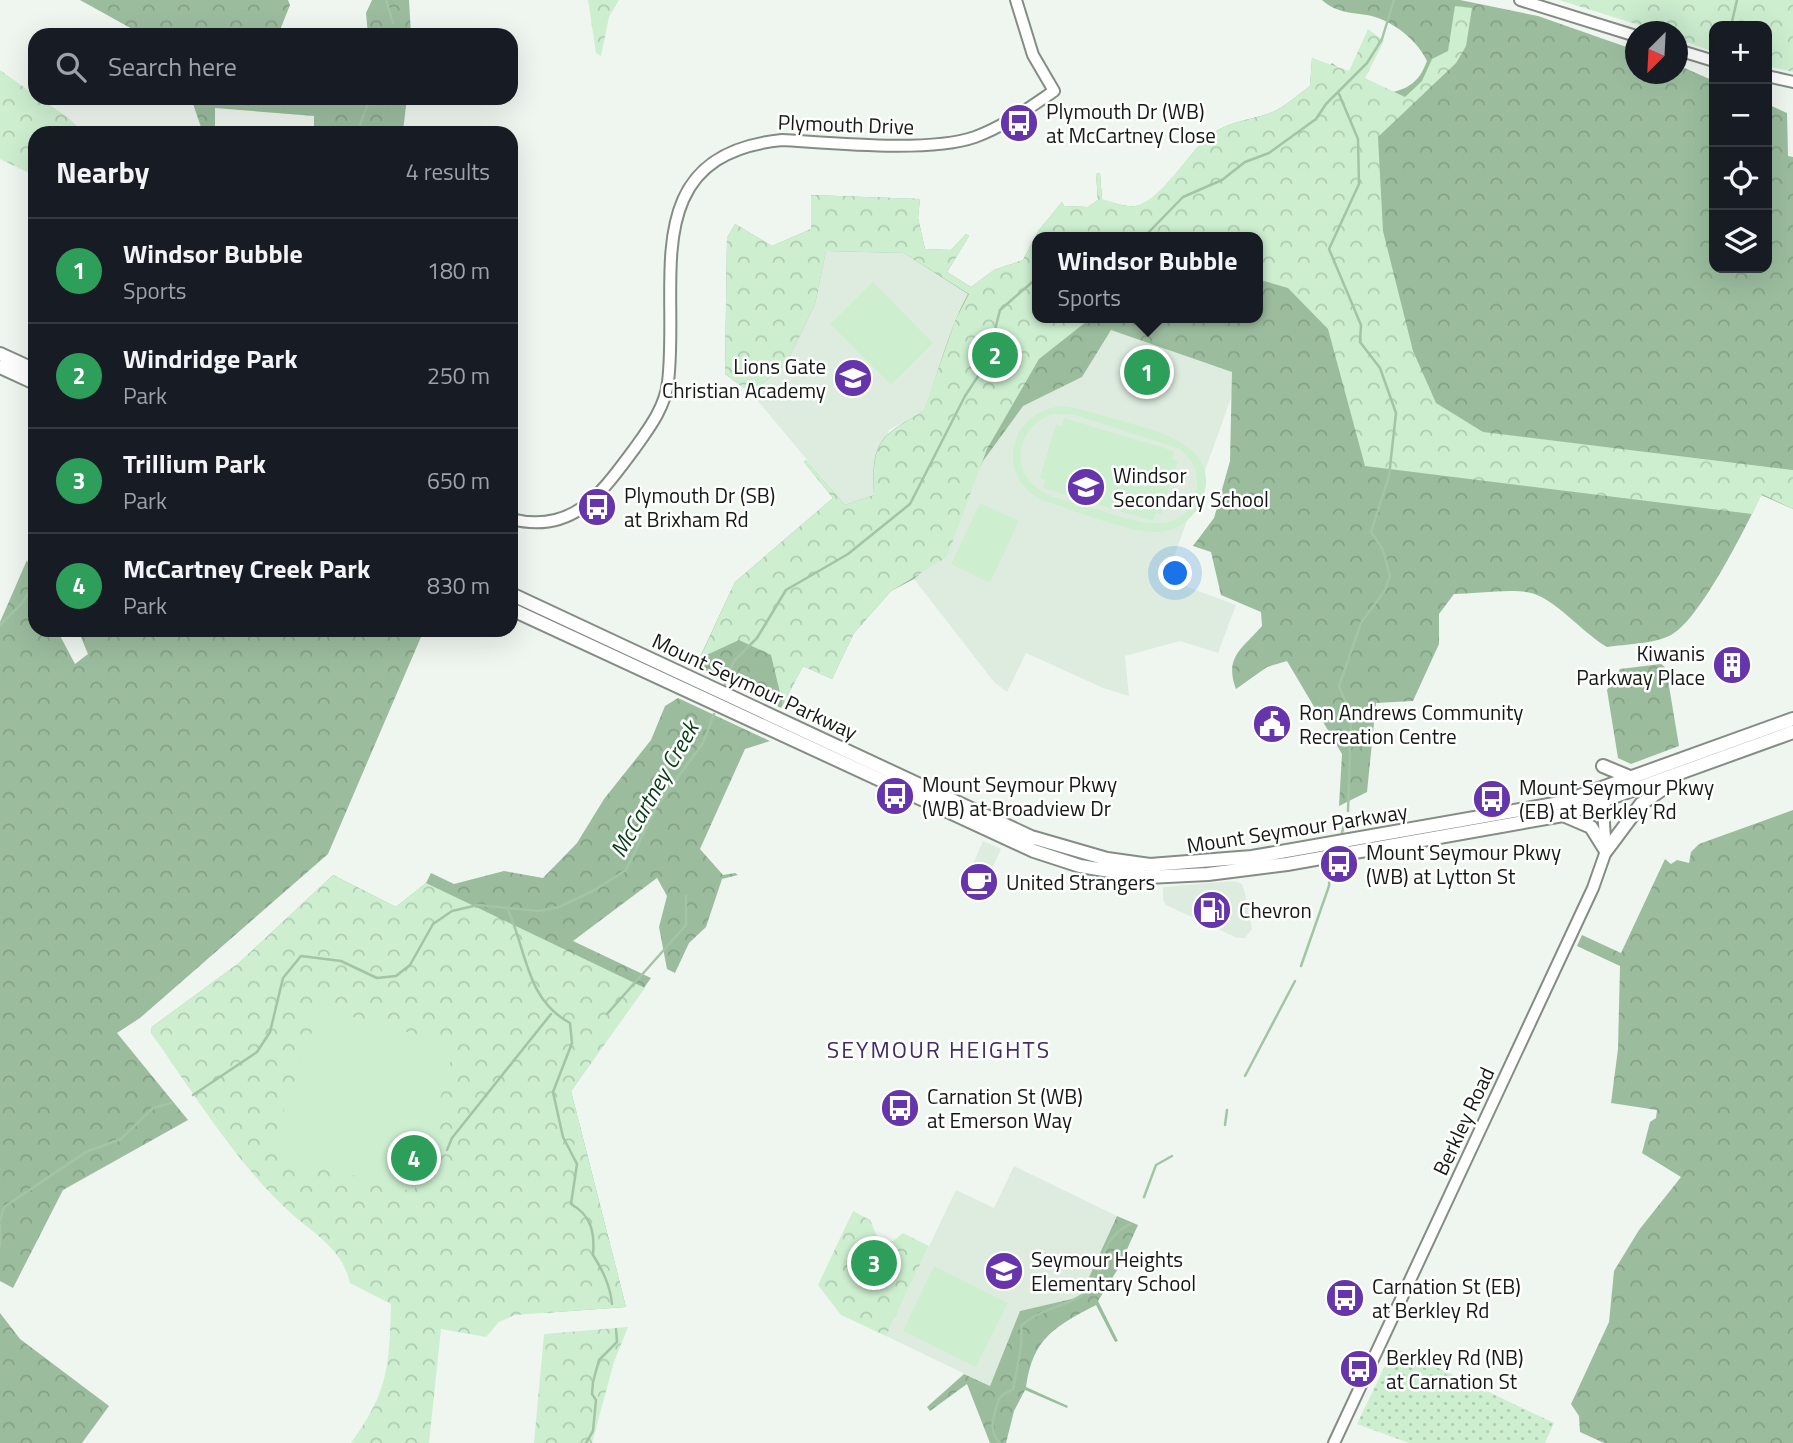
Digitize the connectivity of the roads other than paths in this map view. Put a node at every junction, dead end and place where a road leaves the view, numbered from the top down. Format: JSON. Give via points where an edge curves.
{"nodes":[{"id":1,"x":1016,"y":0,"type":"edge"},
{"id":2,"x":1520,"y":0,"type":"edge"},
{"id":3,"x":1625,"y":33,"type":"edge"},
{"id":4,"x":1688,"y":53,"type":"edge"},
{"id":5,"x":1709,"y":59,"type":"edge"},
{"id":6,"x":1772,"y":77,"type":"edge"},
{"id":7,"x":1793,"y":82,"type":"edge"},
{"id":8,"x":0,"y":354,"type":"edge"},
{"id":9,"x":0,"y":367,"type":"edge"},
{"id":10,"x":28,"y":367,"type":"edge"},
{"id":11,"x":28,"y":380,"type":"edge"},
{"id":12,"x":518,"y":520,"type":"edge"},
{"id":13,"x":518,"y":597,"type":"edge"},
{"id":14,"x":518,"y":613,"type":"edge"},
{"id":15,"x":1793,"y":719,"type":"edge"},
{"id":16,"x":1793,"y":732,"type":"edge"},
{"id":17,"x":1603,"y":766,"type":"dead end"},
{"id":18,"x":1693,"y":769,"type":"junction"},
{"id":19,"x":1632,"y":778,"type":"junction"},
{"id":20,"x":1602,"y":805,"type":"junction"},
{"id":21,"x":1563,"y":815,"type":"junction"},
{"id":22,"x":1606,"y":851,"type":"junction"},
{"id":23,"x":1334,"y":1443,"type":"edge"}],
"edges":[{"from":1,"to":12,"type":"street","name":"Plymouth Drive","via":[[1033,55],[1054,91],[995,129],[952,143],[925,145],[782,140],[750,145],[715,162],[685,196],[672,231],[668,382],[654,421],[603,491],[586,506],[555,520]]},
{"from":2,"to":3,"type":"street"},
{"from":4,"to":5,"type":"street"},
{"from":6,"to":7,"type":"street"},
{"from":8,"to":10,"type":"main road"},
{"from":9,"to":11,"type":"main road"},
{"from":13,"to":19,"type":"main road","name":"Mount Seymour Parkway","via":[[1031,837],[1107,859],[1178,865],[1252,857],[1536,809]]},
{"from":14,"to":21,"type":"main road","name":"Mount Seymour Parkway","via":[[1034,851],[1107,872],[1164,877],[1264,867]]},
{"from":15,"to":19,"type":"main road","name":"Mount Seymour Parkway"},
{"from":16,"to":18,"type":"main road","name":"Mount Seymour Parkway"},
{"from":17,"to":19,"type":"main road"},
{"from":18,"to":20,"type":"main road","name":"Mount Seymour Parkway"},
{"from":18,"to":22,"type":"main road","via":[[1641,804]]},
{"from":20,"to":21,"type":"main road","name":"Mount Seymour Parkway"},
{"from":20,"to":22,"type":"street","name":"Berkley Road"},
{"from":21,"to":22,"type":"main road","via":[[1591,827]]},
{"from":22,"to":23,"type":"street","name":"Berkley Road","via":[[1593,888]]}]}
